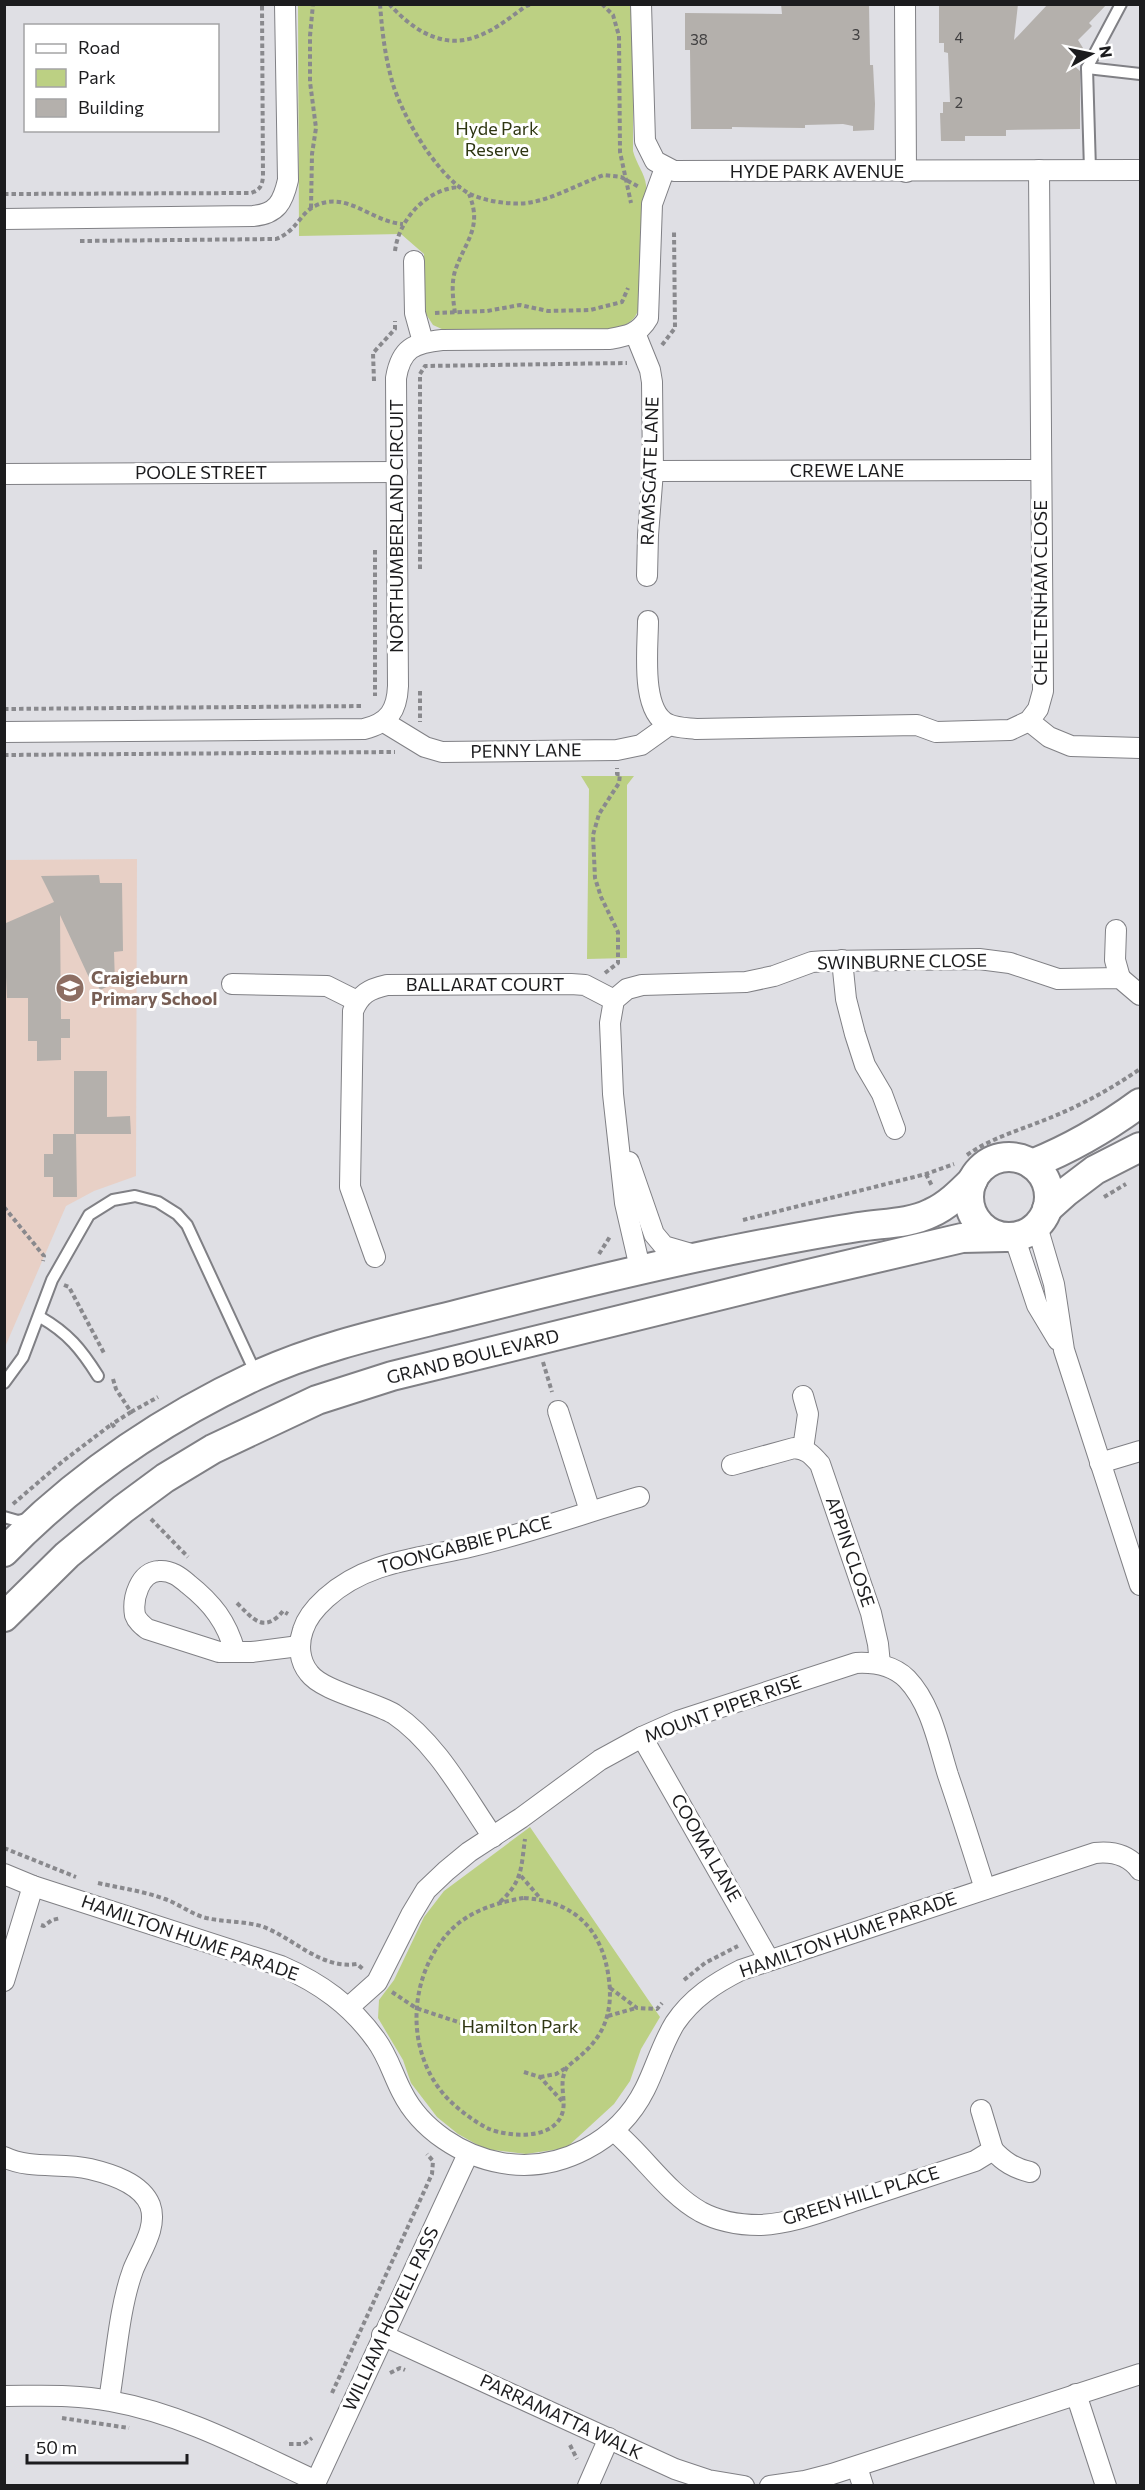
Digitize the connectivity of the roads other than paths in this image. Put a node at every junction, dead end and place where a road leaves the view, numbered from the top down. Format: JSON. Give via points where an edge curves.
{"nodes":[{"id":1,"x":285,"y":4,"type":"edge"},
{"id":2,"x":641,"y":4,"type":"edge"},
{"id":3,"x":905,"y":4,"type":"edge"},
{"id":4,"x":1121,"y":4,"type":"edge"},
{"id":5,"x":1087,"y":68,"type":"junction"},
{"id":6,"x":1140,"y":74,"type":"edge"},
{"id":7,"x":665,"y":168,"type":"junction"},
{"id":8,"x":1039,"y":170,"type":"junction"},
{"id":9,"x":1090,"y":170,"type":"junction"},
{"id":10,"x":1140,"y":170,"type":"edge"},
{"id":11,"x":906,"y":172,"type":"junction"},
{"id":12,"x":4,"y":219,"type":"edge"},
{"id":13,"x":414,"y":261,"type":"dead end"},
{"id":14,"x":635,"y":333,"type":"junction"},
{"id":15,"x":423,"y":342,"type":"junction"},
{"id":16,"x":1041,"y":470,"type":"junction"},
{"id":17,"x":653,"y":471,"type":"junction"},
{"id":18,"x":397,"y":472,"type":"junction"},
{"id":19,"x":4,"y":474,"type":"edge"},
{"id":20,"x":647,"y":576,"type":"dead end"},
{"id":21,"x":648,"y":621,"type":"dead end"},
{"id":22,"x":384,"y":722,"type":"junction"},
{"id":23,"x":1029,"y":722,"type":"junction"},
{"id":24,"x":669,"y":725,"type":"junction"},
{"id":25,"x":4,"y":732,"type":"edge"},
{"id":26,"x":1140,"y":747,"type":"edge"},
{"id":27,"x":1116,"y":930,"type":"dead end"},
{"id":28,"x":842,"y":960,"type":"junction"},
{"id":29,"x":1120,"y":978,"type":"junction"},
{"id":30,"x":232,"y":984,"type":"dead end"},
{"id":31,"x":606,"y":995,"type":"junction"},
{"id":32,"x":1140,"y":995,"type":"edge"},
{"id":33,"x":357,"y":1001,"type":"junction"},
{"id":34,"x":1140,"y":1103,"type":"edge"},
{"id":35,"x":895,"y":1129,"type":"dead end"},
{"id":36,"x":620,"y":1140,"type":"junction"},
{"id":37,"x":1140,"y":1147,"type":"edge"},
{"id":38,"x":1032,"y":1164,"type":"junction"},
{"id":39,"x":973,"y":1180,"type":"junction"},
{"id":40,"x":1025,"y":1227,"type":"junction"},
{"id":41,"x":700,"y":1256,"type":"junction"},
{"id":42,"x":375,"y":1257,"type":"dead end"},
{"id":43,"x":640,"y":1268,"type":"junction"},
{"id":44,"x":686,"y":1304,"type":"junction"},
{"id":45,"x":40,"y":1317,"type":"junction"},
{"id":46,"x":256,"y":1375,"type":"junction"},
{"id":47,"x":98,"y":1376,"type":"dead end"},
{"id":48,"x":4,"y":1383,"type":"edge"},
{"id":49,"x":803,"y":1396,"type":"dead end"},
{"id":50,"x":558,"y":1411,"type":"road end"},
{"id":51,"x":803,"y":1449,"type":"junction"},
{"id":52,"x":1140,"y":1451,"type":"edge"},
{"id":53,"x":1100,"y":1463,"type":"junction"},
{"id":54,"x":732,"y":1466,"type":"dead end"},
{"id":55,"x":639,"y":1497,"type":"dead end"},
{"id":56,"x":590,"y":1511,"type":"junction"},
{"id":57,"x":46,"y":1513,"type":"junction"},
{"id":58,"x":4,"y":1517,"type":"edge"},
{"id":59,"x":4,"y":1552,"type":"edge"},
{"id":60,"x":1140,"y":1585,"type":"edge"},
{"id":61,"x":4,"y":1617,"type":"edge"},
{"id":62,"x":300,"y":1646,"type":"junction"},
{"id":63,"x":235,"y":1652,"type":"junction"},
{"id":64,"x":880,"y":1664,"type":"junction"},
{"id":65,"x":642,"y":1737,"type":"junction"},
{"id":66,"x":493,"y":1837,"type":"junction"},
{"id":67,"x":1140,"y":1870,"type":"edge"},
{"id":68,"x":8,"y":1877,"type":"edge"},
{"id":69,"x":33,"y":1886,"type":"junction"},
{"id":70,"x":985,"y":1889,"type":"junction"},
{"id":71,"x":769,"y":1960,"type":"junction"},
{"id":72,"x":4,"y":1981,"type":"edge"},
{"id":73,"x":349,"y":2007,"type":"junction"},
{"id":74,"x":981,"y":2110,"type":"dead end"},
{"id":75,"x":614,"y":2131,"type":"junction"},
{"id":76,"x":993,"y":2150,"type":"junction"},
{"id":77,"x":468,"y":2154,"type":"junction"},
{"id":78,"x":4,"y":2157,"type":"edge"},
{"id":79,"x":1030,"y":2172,"type":"dead end"},
{"id":80,"x":382,"y":2335,"type":"junction"},
{"id":81,"x":1140,"y":2374,"type":"edge"},
{"id":82,"x":1076,"y":2394,"type":"junction"},
{"id":83,"x":4,"y":2396,"type":"edge"},
{"id":84,"x":110,"y":2400,"type":"junction"},
{"id":85,"x":609,"y":2438,"type":"junction"},
{"id":86,"x":857,"y":2466,"type":"junction"},
{"id":87,"x":315,"y":2483,"type":"edge"},
{"id":88,"x":588,"y":2486,"type":"edge"},
{"id":89,"x":744,"y":2486,"type":"edge"},
{"id":90,"x":770,"y":2486,"type":"edge"},
{"id":91,"x":863,"y":2486,"type":"edge"},
{"id":92,"x":1106,"y":2486,"type":"edge"}],
"edges":[{"from":1,"to":12,"type":"street","via":[[288,180],[284,196],[274,210],[253,216]]},
{"from":2,"to":7,"type":"street","via":[[643,128],[649,152]]},
{"from":3,"to":11,"type":"street"},
{"from":4,"to":5,"type":"lane"},
{"from":5,"to":6,"type":"lane"},
{"from":5,"to":9,"type":"lane"},
{"from":7,"to":11,"type":"street","name":"HYDE PARK AVENUE","via":[[687,172]]},
{"from":7,"to":14,"type":"street","via":[[655,193],[650,226],[648,318]]},
{"from":8,"to":9,"type":"street","name":"HYDE PARK AVENUE"},
{"from":8,"to":11,"type":"street","name":"HYDE PARK AVENUE"},
{"from":8,"to":16,"type":"street","name":"CHELTENHAM CLOSE"},
{"from":9,"to":10,"type":"street","name":"HYDE PARK AVENUE"},
{"from":13,"to":15,"type":"street","via":[[416,313]]},
{"from":14,"to":15,"type":"street","via":[[610,339]]},
{"from":14,"to":17,"type":"street","name":"RAMSGATE LANE","via":[[652,382]]},
{"from":15,"to":18,"type":"street","name":"NORTHUMBERLAND CIRCUIT","via":[[405,353],[396,378]]},
{"from":16,"to":17,"type":"street","name":"CREWE LANE"},
{"from":16,"to":23,"type":"street","name":"CHELTENHAM CLOSE","via":[[1043,691]]},
{"from":17,"to":20,"type":"street","name":"RAMSGATE LANE"},
{"from":18,"to":19,"type":"street","name":"POOLE STREET"},
{"from":18,"to":22,"type":"street","name":"NORTHUMBERLAND CIRCUIT","via":[[398,700]]},
{"from":21,"to":24,"type":"street","via":[[649,692],[657,717]]},
{"from":22,"to":24,"type":"street","name":"PENNY LANE","via":[[411,740],[442,752],[617,750],[641,745]]},
{"from":22,"to":25,"type":"street","via":[[364,729]]},
{"from":23,"to":24,"type":"street","via":[[1010,730],[936,732],[917,725],[696,729]]},
{"from":23,"to":26,"type":"street","via":[[1049,737],[1071,746]]},
{"from":27,"to":29,"type":"street","via":[[1115,960]]},
{"from":28,"to":29,"type":"street","name":"SWINBURNE CLOSE","via":[[978,958],[1010,963],[1058,979]]},
{"from":28,"to":31,"type":"street","name":"SWINBURNE CLOSE","via":[[812,962],[746,982],[642,985]]},
{"from":28,"to":35,"type":"street","via":[[855,1034]]},
{"from":29,"to":32,"type":"street"},
{"from":30,"to":33,"type":"street","via":[[327,986]]},
{"from":31,"to":33,"type":"street","name":"BALLARAT COURT","via":[[585,985],[571,984],[387,985],[364,993]]},
{"from":31,"to":36,"type":"street"},
{"from":33,"to":42,"type":"street","via":[[352,1011],[350,1187]]},
{"from":34,"to":38,"type":"street","via":[[1100,1132]]},
{"from":36,"to":41,"type":"street","via":[[654,1234],[664,1246]]},
{"from":36,"to":43,"type":"street","via":[[625,1203]]},
{"from":37,"to":40,"type":"street","via":[[1095,1170]]},
{"from":38,"to":39,"type":"street","via":[[1021,1159],[998,1158]]},
{"from":38,"to":40,"type":"street","via":[[1047,1184],[1049,1197]]},
{"from":39,"to":40,"type":"street","via":[[970,1205],[982,1226]]},
{"from":39,"to":41,"type":"street","via":[[929,1215]]},
{"from":40,"to":44,"type":"street","name":"GRAND BOULEVARD","via":[[962,1238]]},
{"from":40,"to":53,"type":"street","via":[[1054,1284],[1064,1350]]},
{"from":41,"to":43,"type":"street"},
{"from":43,"to":44,"type":"street","via":[[660,1288]]},
{"from":43,"to":46,"type":"street","via":[[374,1335]]},
{"from":44,"to":61,"type":"street","name":"GRAND BOULEVARD","via":[[392,1376],[317,1400],[213,1449],[165,1478],[67,1555]]},
{"from":45,"to":46,"type":"lane","via":[[52,1280],[89,1215],[113,1200],[135,1196],[158,1202],[187,1225]]},
{"from":45,"to":47,"type":"lane","via":[[74,1342]]},
{"from":45,"to":48,"type":"lane","via":[[23,1357]]},
{"from":46,"to":57,"type":"street","via":[[128,1447]]},
{"from":49,"to":51,"type":"street","via":[[808,1414]]},
{"from":50,"to":56,"type":"street"},
{"from":51,"to":54,"type":"street","via":[[785,1449]]},
{"from":51,"to":64,"type":"street","name":"APPIN CLOSE","via":[[820,1464],[871,1613]]},
{"from":52,"to":53,"type":"street"},
{"from":53,"to":60,"type":"street"},
{"from":55,"to":56,"type":"street","name":"TOONGABBIE PLACE"},
{"from":56,"to":62,"type":"street","name":"TOONGABBIE PLACE","via":[[473,1546],[388,1563],[356,1575],[315,1608],[305,1623]]},
{"from":57,"to":58,"type":"lane","via":[[18,1521]]},
{"from":57,"to":59,"type":"street"},
{"from":62,"to":63,"type":"street"},
{"from":62,"to":66,"type":"street","via":[[304,1666],[316,1680],[393,1714],[430,1746]]},
{"from":63,"to":63,"type":"street","via":[[206,1650],[147,1629],[138,1622],[135,1602],[146,1576],[161,1570],[177,1575],[207,1599],[225,1623]]},
{"from":64,"to":65,"type":"street","name":"MOUNT PIPER RISE","via":[[856,1663],[678,1721]]},
{"from":64,"to":70,"type":"street","via":[[905,1677],[924,1706]]},
{"from":65,"to":66,"type":"street","name":"MOUNT PIPER RISE","via":[[600,1760]]},
{"from":65,"to":71,"type":"street","name":"COOMA LANE"},
{"from":66,"to":73,"type":"street","name":"MOUNT PIPER RISE","via":[[469,1852],[426,1890],[377,1982]]},
{"from":67,"to":70,"type":"street","name":"HAMILTON HUME PARADE","via":[[1131,1860],[1108,1851]]},
{"from":68,"to":69,"type":"street","name":"HAMILTON HUME PARADE"},
{"from":69,"to":72,"type":"street"},
{"from":69,"to":73,"type":"street","name":"HAMILTON HUME PARADE","via":[[281,1966],[326,1989]]},
{"from":70,"to":71,"type":"street","name":"HAMILTON HUME PARADE"},
{"from":71,"to":75,"type":"street","name":"HAMILTON HUME PARADE","via":[[714,1984],[693,2002],[662,2047],[637,2104]]},
{"from":73,"to":77,"type":"street","name":"HAMILTON HUME PARADE","via":[[387,2056],[413,2109],[429,2127]]},
{"from":74,"to":76,"type":"street"},
{"from":75,"to":76,"type":"street","name":"GREEN HILL PLACE","via":[[681,2198],[703,2213],[744,2225],[786,2221],[826,2210],[975,2161]]},
{"from":75,"to":77,"type":"street","name":"HAMILTON HUME PARADE","via":[[570,2157],[531,2165],[501,2163]]},
{"from":76,"to":79,"type":"street","via":[[1002,2160]]},
{"from":77,"to":80,"type":"street","name":"WILLIAM HOVELL PASS"},
{"from":78,"to":84,"type":"street","via":[[29,2165],[89,2169],[128,2182],[143,2193],[150,2205],[150,2231],[132,2272]]},
{"from":80,"to":85,"type":"street","name":"PARRAMATTA WALK"},
{"from":80,"to":87,"type":"street","name":"WILLIAM HOVELL PASS"},
{"from":81,"to":82,"type":"street"},
{"from":82,"to":86,"type":"street"},
{"from":82,"to":92,"type":"street"},
{"from":83,"to":84,"type":"street"},
{"from":84,"to":87,"type":"street","via":[[191,2423]]},
{"from":85,"to":88,"type":"street"},
{"from":85,"to":89,"type":"street","name":"PARRAMATTA WALK","via":[[675,2469]]},
{"from":86,"to":90,"type":"street"},
{"from":86,"to":91,"type":"street"}]}
